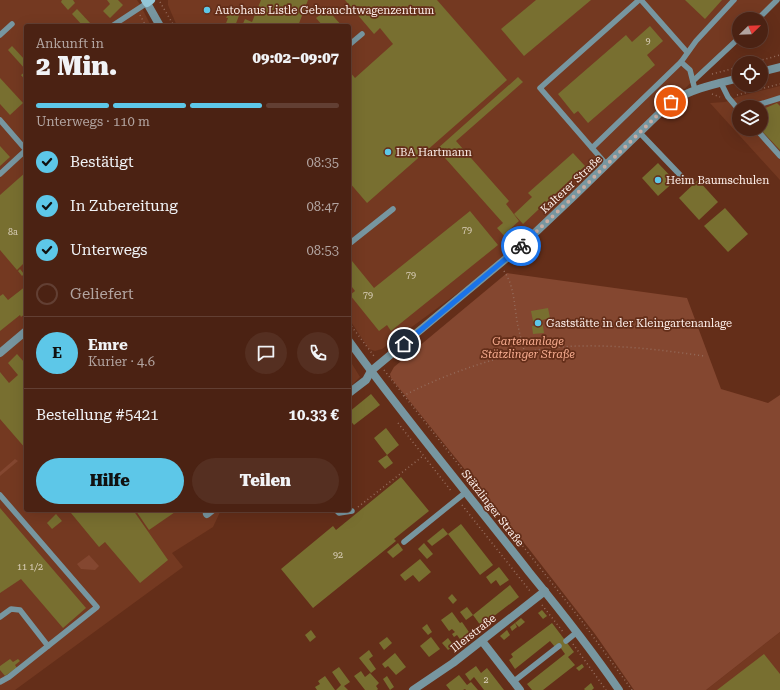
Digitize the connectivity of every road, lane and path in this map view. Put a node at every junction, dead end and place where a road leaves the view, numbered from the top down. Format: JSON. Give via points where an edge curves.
{"nodes":[{"id":1,"x":159,"y":0,"type":"edge"},
{"id":2,"x":640,"y":0,"type":"edge"},
{"id":3,"x":734,"y":0,"type":"edge"},
{"id":4,"x":777,"y":0,"type":"edge"},
{"id":5,"x":148,"y":1,"type":"edge"},
{"id":6,"x":765,"y":12,"type":"edge"},
{"id":7,"x":12,"y":24,"type":"dead end"},
{"id":8,"x":115,"y":24,"type":"edge"},
{"id":9,"x":159,"y":24,"type":"edge"},
{"id":10,"x":173,"y":24,"type":"edge"},
{"id":11,"x":1,"y":34,"type":"edge"},
{"id":12,"x":362,"y":34,"type":"dead end"},
{"id":13,"x":351,"y":43,"type":"edge"},
{"id":14,"x":732,"y":45,"type":"edge"},
{"id":15,"x":688,"y":52,"type":"junction"},
{"id":16,"x":780,"y":55,"type":"edge"},
{"id":17,"x":768,"y":58,"type":"edge"},
{"id":18,"x":681,"y":62,"type":"junction"},
{"id":19,"x":780,"y":67,"type":"edge"},
{"id":20,"x":732,"y":69,"type":"edge"},
{"id":21,"x":768,"y":70,"type":"edge"},
{"id":22,"x":711,"y":75,"type":"dead end"},
{"id":23,"x":732,"y":80,"type":"edge"},
{"id":24,"x":693,"y":81,"type":"junction"},
{"id":25,"x":721,"y":83,"type":"junction"},
{"id":26,"x":780,"y":84,"type":"edge"},
{"id":27,"x":695,"y":90,"type":"junction"},
{"id":28,"x":735,"y":96,"type":"dead end"},
{"id":29,"x":780,"y":98,"type":"edge"},
{"id":30,"x":732,"y":102,"type":"edge"},
{"id":31,"x":768,"y":102,"type":"edge"},
{"id":32,"x":0,"y":120,"type":"edge"},
{"id":33,"x":640,"y":133,"type":"junction"},
{"id":34,"x":762,"y":136,"type":"edge"},
{"id":35,"x":24,"y":148,"type":"edge"},
{"id":36,"x":592,"y":148,"type":"junction"},
{"id":37,"x":24,"y":152,"type":"edge"},
{"id":38,"x":780,"y":156,"type":"edge"},
{"id":39,"x":607,"y":165,"type":"junction"},
{"id":40,"x":0,"y":174,"type":"edge"},
{"id":41,"x":682,"y":177,"type":"dead end"},
{"id":42,"x":394,"y":208,"type":"dead end"},
{"id":43,"x":351,"y":242,"type":"edge"},
{"id":44,"x":499,"y":265,"type":"junction"},
{"id":45,"x":351,"y":326,"type":"edge"},
{"id":46,"x":24,"y":333,"type":"edge"},
{"id":47,"x":351,"y":344,"type":"edge"},
{"id":48,"x":0,"y":353,"type":"edge"},
{"id":49,"x":525,"y":353,"type":"junction"},
{"id":50,"x":704,"y":356,"type":"dead end"},
{"id":51,"x":380,"y":364,"type":"junction"},
{"id":52,"x":371,"y":371,"type":"junction"},
{"id":53,"x":351,"y":391,"type":"edge"},
{"id":54,"x":404,"y":396,"type":"junction"},
{"id":55,"x":395,"y":402,"type":"junction"},
{"id":56,"x":398,"y":422,"type":"dead end"},
{"id":57,"x":432,"y":449,"type":"junction"},
{"id":58,"x":423,"y":455,"type":"junction"},
{"id":59,"x":466,"y":492,"type":"junction"},
{"id":60,"x":0,"y":495,"type":"edge"},
{"id":61,"x":457,"y":498,"type":"junction"},
{"id":62,"x":338,"y":512,"type":"edge"},
{"id":63,"x":352,"y":512,"type":"joint"},
{"id":64,"x":404,"y":542,"type":"dead end"},
{"id":65,"x":545,"y":591,"type":"junction"},
{"id":66,"x":536,"y":598,"type":"junction"},
{"id":67,"x":0,"y":617,"type":"edge"},
{"id":68,"x":577,"y":632,"type":"junction"},
{"id":69,"x":567,"y":640,"type":"junction"},
{"id":70,"x":482,"y":641,"type":"junction"},
{"id":71,"x":48,"y":646,"type":"junction"},
{"id":72,"x":559,"y":646,"type":"dead end"},
{"id":73,"x":0,"y":682,"type":"edge"},
{"id":74,"x":513,"y":682,"type":"junction"},
{"id":75,"x":413,"y":690,"type":"edge"},
{"id":76,"x":520,"y":690,"type":"edge"},
{"id":77,"x":606,"y":690,"type":"edge"},
{"id":78,"x":618,"y":690,"type":"edge"},
{"id":79,"x":632,"y":690,"type":"edge"}],
"edges":[{"from":1,"to":10,"type":"path"},
{"from":2,"to":15,"type":"lane"},
{"from":2,"to":36,"type":"lane","via":[[540,88]]},
{"from":3,"to":15,"type":"lane"},
{"from":4,"to":6,"type":"lane"},
{"from":5,"to":8,"type":"lane"},
{"from":5,"to":9,"type":"street"},
{"from":7,"to":11,"type":"lane"},
{"from":12,"to":13,"type":"lane"},
{"from":14,"to":24,"type":"lane"},
{"from":15,"to":18,"type":"lane"},
{"from":16,"to":17,"type":"path"},
{"from":18,"to":24,"type":"lane","via":[[690,70]]},
{"from":18,"to":36,"type":"lane"},
{"from":19,"to":21,"type":"street"},
{"from":20,"to":22,"type":"path"},
{"from":23,"to":25,"type":"street","name":"Kalterer Straße"},
{"from":24,"to":27,"type":"lane"},
{"from":25,"to":27,"type":"street","name":"Kalterer Straße"},
{"from":25,"to":30,"type":"lane"},
{"from":26,"to":28,"type":"path"},
{"from":27,"to":33,"type":"street","name":"Kalterer Straße","via":[[671,102]]},
{"from":29,"to":31,"type":"lane"},
{"from":32,"to":35,"type":"lane"},
{"from":33,"to":39,"type":"street","name":"Kalterer Straße"},
{"from":33,"to":41,"type":"lane"},
{"from":34,"to":38,"type":"lane"},
{"from":36,"to":39,"type":"lane"},
{"from":37,"to":40,"type":"lane"},
{"from":39,"to":44,"type":"street","name":"Kalterer Straße"},
{"from":42,"to":43,"type":"lane"},
{"from":44,"to":49,"type":"path","via":[[513,292]]},
{"from":44,"to":51,"type":"street","name":"Kalterer Straße"},
{"from":45,"to":51,"type":"path"},
{"from":46,"to":48,"type":"street"},
{"from":47,"to":52,"type":"street","name":"Stätzlinger Straße"},
{"from":49,"to":50,"type":"path","via":[[578,346],[610,346]]},
{"from":49,"to":54,"type":"path","via":[[459,372]]},
{"from":51,"to":52,"type":"street","name":"Kalterer Straße"},
{"from":51,"to":54,"type":"path"},
{"from":52,"to":53,"type":"street","name":"Kalterer Straße","via":[[366,380]]},
{"from":52,"to":55,"type":"street","name":"Stätzlinger Straße"},
{"from":54,"to":55,"type":"path"},
{"from":54,"to":79,"type":"path","via":[[582,620]]},
{"from":55,"to":57,"type":"street","name":"Stätzlinger Straße"},
{"from":56,"to":58,"type":"path"},
{"from":57,"to":58,"type":"path"},
{"from":57,"to":59,"type":"street","name":"Stätzlinger Straße"},
{"from":58,"to":61,"type":"path"},
{"from":58,"to":63,"type":"path"},
{"from":59,"to":61,"type":"lane"},
{"from":59,"to":65,"type":"street","name":"Stätzlinger Straße"},
{"from":60,"to":71,"type":"lane","via":[[97,607]]},
{"from":61,"to":64,"type":"lane"},
{"from":61,"to":66,"type":"path"},
{"from":62,"to":63,"type":"lane"},
{"from":65,"to":66,"type":"street","name":"Illerstraße"},
{"from":65,"to":68,"type":"street","name":"Stätzlinger Straße"},
{"from":66,"to":69,"type":"path"},
{"from":66,"to":70,"type":"street","name":"Illerstraße"},
{"from":67,"to":71,"type":"lane","via":[[11,609],[20,610]]},
{"from":68,"to":69,"type":"lane"},
{"from":68,"to":78,"type":"street","name":"Stätzlinger Straße"},
{"from":69,"to":77,"type":"path"},
{"from":70,"to":74,"type":"street"},
{"from":70,"to":75,"type":"street","name":"Illerstraße"},
{"from":71,"to":73,"type":"lane"},
{"from":72,"to":74,"type":"lane"},
{"from":74,"to":76,"type":"street"}]}
